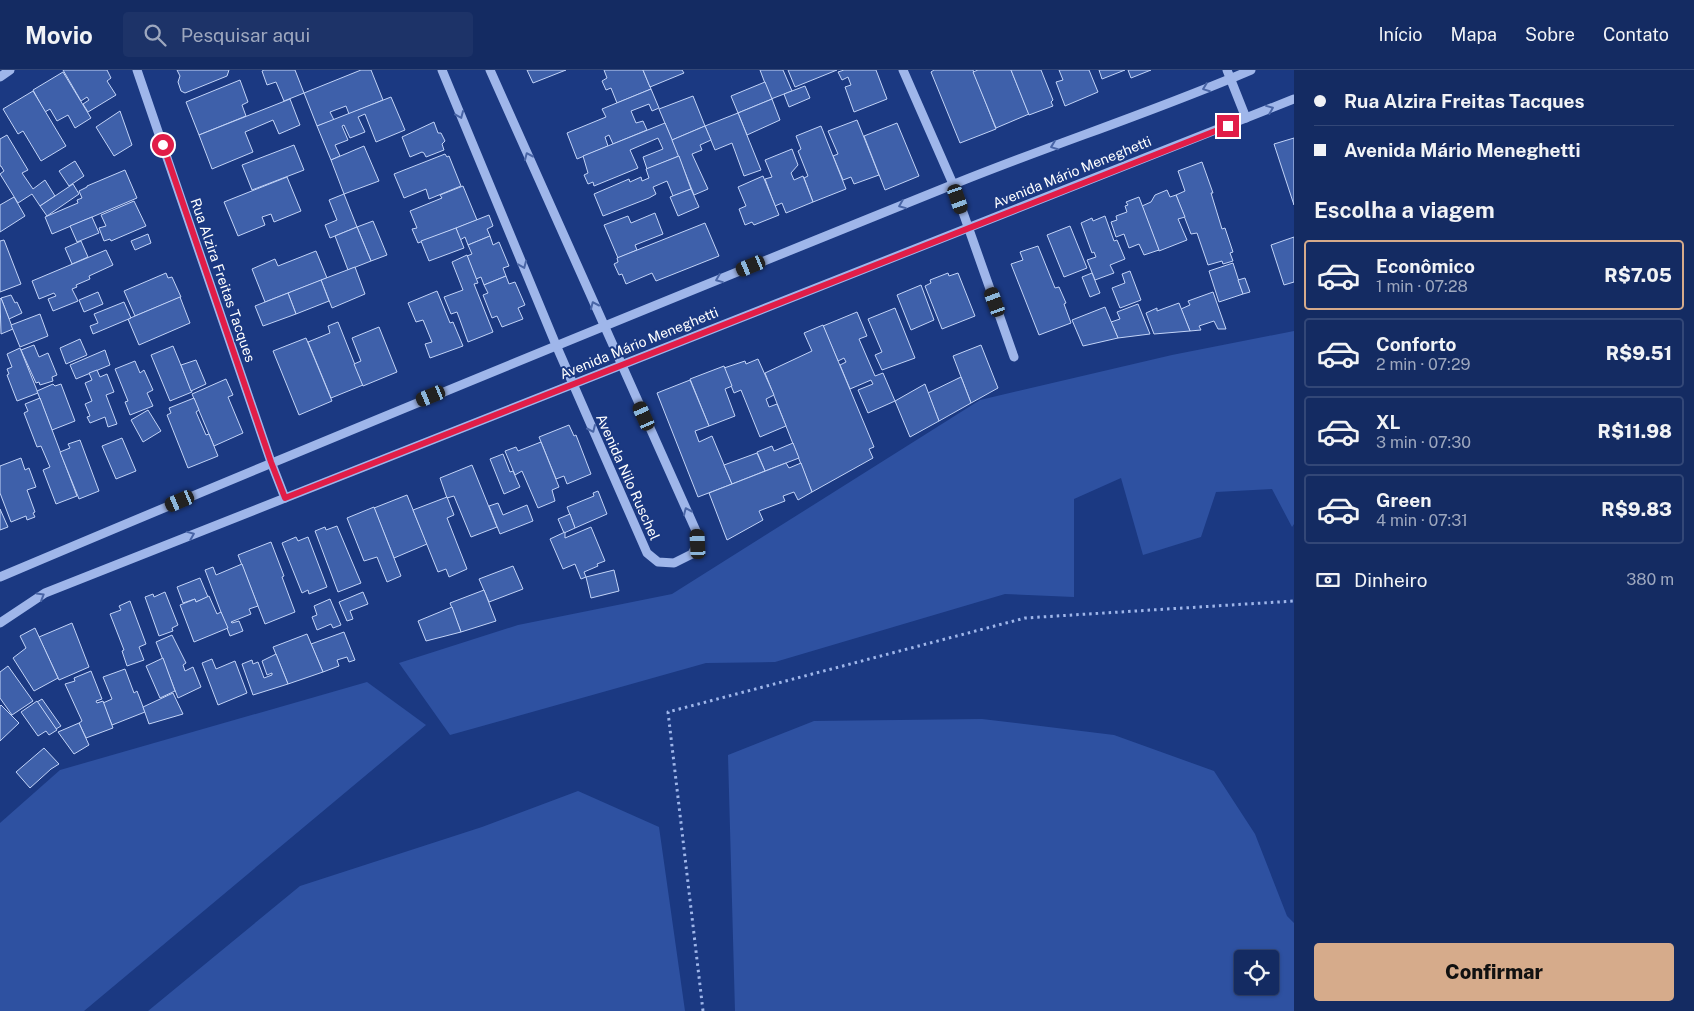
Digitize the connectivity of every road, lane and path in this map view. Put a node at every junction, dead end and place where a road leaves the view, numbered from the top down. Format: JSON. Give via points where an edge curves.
{"nodes":[{"id":1,"x":10,"y":70,"type":"edge"},
{"id":2,"x":138,"y":70,"type":"edge"},
{"id":3,"x":442,"y":70,"type":"edge"},
{"id":4,"x":490,"y":70,"type":"edge"},
{"id":5,"x":903,"y":70,"type":"edge"},
{"id":6,"x":1251,"y":70,"type":"edge"},
{"id":7,"x":1229,"y":74,"type":"edge"},
{"id":8,"x":0,"y":76,"type":"edge"},
{"id":9,"x":1294,"y":99,"type":"edge"},
{"id":10,"x":1246,"y":118,"type":"junction"},
{"id":11,"x":953,"y":184,"type":"junction"},
{"id":12,"x":968,"y":228,"type":"junction"},
{"id":13,"x":604,"y":326,"type":"junction"},
{"id":14,"x":556,"y":345,"type":"junction"},
{"id":15,"x":1014,"y":357,"type":"dead end"},
{"id":16,"x":621,"y":365,"type":"junction"},
{"id":17,"x":573,"y":384,"type":"junction"},
{"id":18,"x":271,"y":462,"type":"junction"},
{"id":19,"x":285,"y":498,"type":"junction"},
{"id":20,"x":0,"y":577,"type":"edge"},
{"id":21,"x":1294,"y":601,"type":"edge"},
{"id":22,"x":0,"y":623,"type":"edge"},
{"id":23,"x":703,"y":1011,"type":"edge"}],
"edges":[{"from":1,"to":8,"type":"street"},
{"from":2,"to":18,"type":"street","name":"Rua Alzira Freitas Tacques"},
{"from":3,"to":14,"type":"street","name":"Avenida Nilo Ruschel","one_way":true},
{"from":13,"to":4,"type":"street","name":"Avenida Nilo Ruschel","one_way":true},
{"from":5,"to":11,"type":"street"},
{"from":6,"to":7,"type":"street"},
{"from":7,"to":10,"type":"street"},
{"from":7,"to":11,"type":"street","one_way":true},
{"from":10,"to":9,"type":"street","name":"Avenida Mário Meneghetti","one_way":true},
{"from":10,"to":12,"type":"street","name":"Avenida Mário Meneghetti"},
{"from":11,"to":12,"type":"street"},
{"from":11,"to":13,"type":"street","one_way":true},
{"from":12,"to":15,"type":"street"},
{"from":12,"to":16,"type":"street","name":"Avenida Mário Meneghetti"},
{"from":13,"to":14,"type":"street"},
{"from":13,"to":16,"type":"street","name":"Avenida Nilo Ruschel"},
{"from":14,"to":17,"type":"street","name":"Avenida Nilo Ruschel"},
{"from":14,"to":18,"type":"street"},
{"from":16,"to":17,"type":"street","name":"Avenida Mário Meneghetti"},
{"from":17,"to":16,"type":"street","name":"Avenida Nilo Ruschel","one_way":true,"via":[[647,553],[658,562],[674,562],[692,554],[698,544],[697,533]]},
{"from":17,"to":19,"type":"street","name":"Avenida Mário Meneghetti"},
{"from":18,"to":19,"type":"street","name":"Rua Alzira Freitas Tacques"},
{"from":18,"to":20,"type":"street"},
{"from":22,"to":19,"type":"street","name":"Avenida Mário Meneghetti","one_way":true,"via":[[45,593]]},
{"from":21,"to":23,"type":"path","via":[[1025,618],[668,712]]}]}
